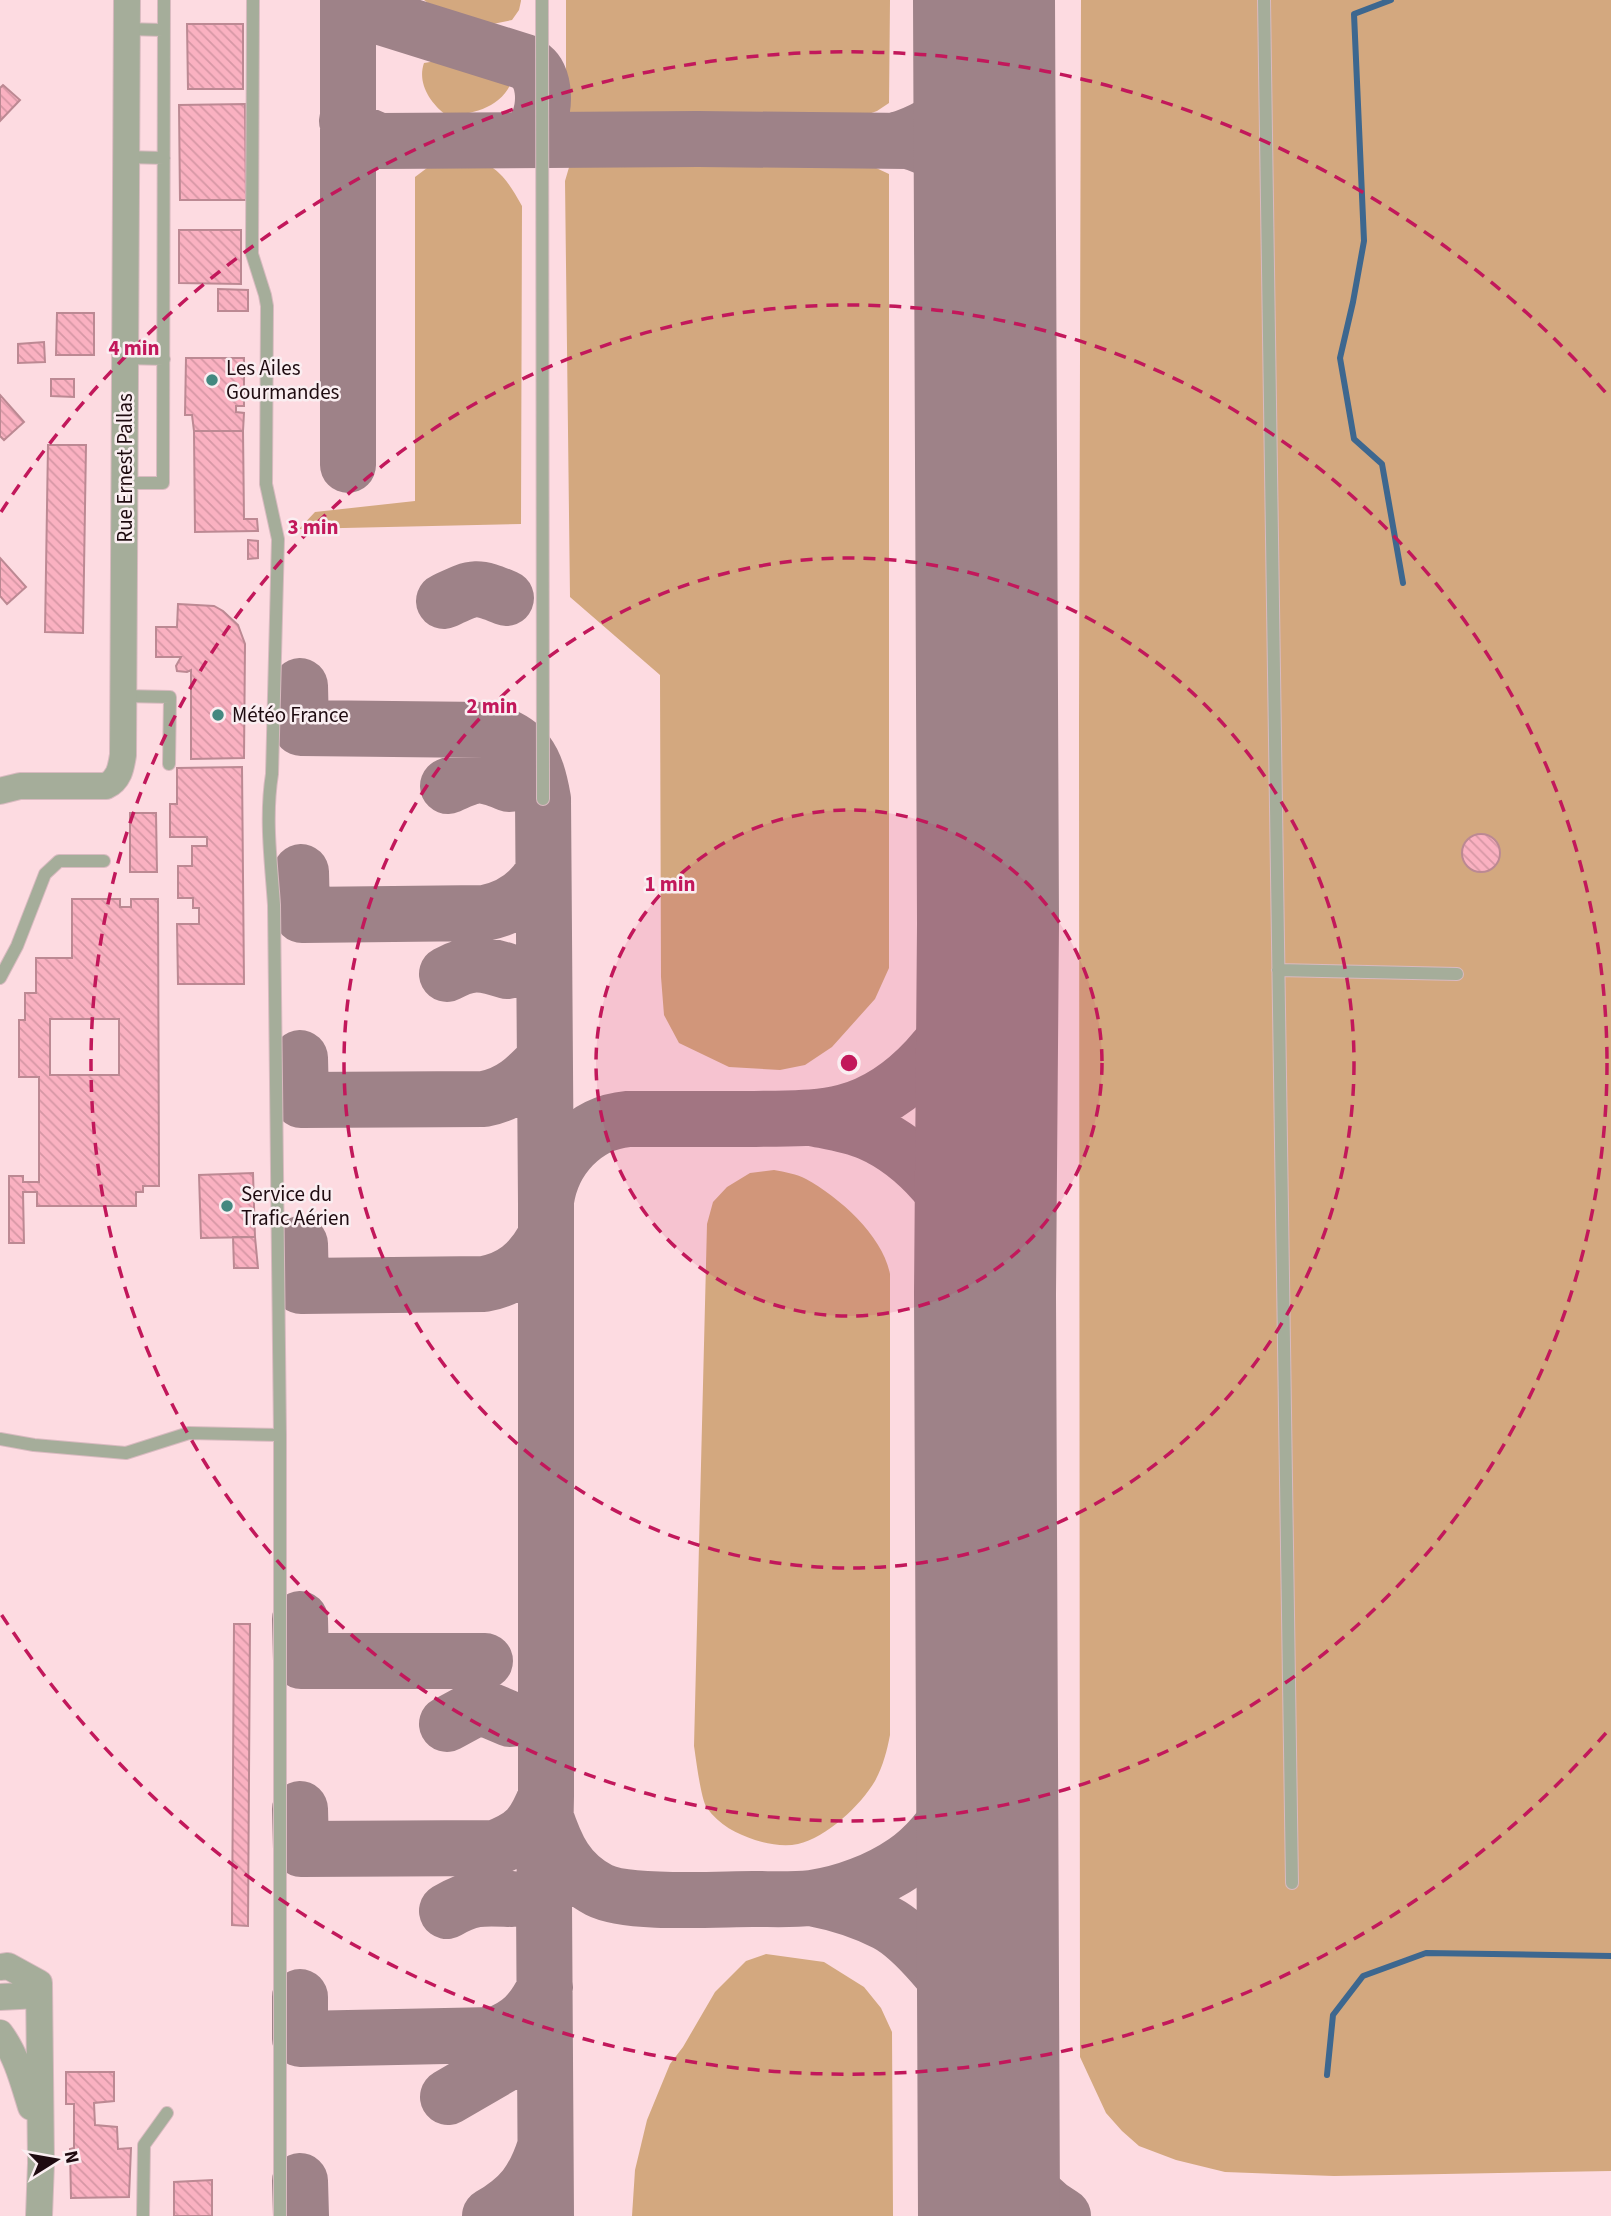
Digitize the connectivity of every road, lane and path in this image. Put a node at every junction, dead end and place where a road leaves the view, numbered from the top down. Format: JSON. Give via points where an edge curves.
{"nodes":[{"id":1,"x":127,"y":0,"type":"edge"},
{"id":2,"x":164,"y":0,"type":"edge"},
{"id":3,"x":253,"y":0,"type":"edge"},
{"id":4,"x":542,"y":0,"type":"edge"},
{"id":5,"x":1264,"y":0,"type":"edge"},
{"id":6,"x":127,"y":29,"type":"junction"},
{"id":7,"x":163,"y":30,"type":"junction"},
{"id":8,"x":125,"y":158,"type":"junction"},
{"id":9,"x":164,"y":158,"type":"junction"},
{"id":10,"x":125,"y":358,"type":"junction"},
{"id":11,"x":164,"y":359,"type":"junction"},
{"id":12,"x":125,"y":483,"type":"junction"},
{"id":13,"x":124,"y":696,"type":"junction"},
{"id":14,"x":169,"y":764,"type":"dead end"},
{"id":15,"x":1,"y":790,"type":"edge"},
{"id":16,"x":542,"y":799,"type":"dead end"},
{"id":17,"x":104,"y":861,"type":"dead end"},
{"id":18,"x":1278,"y":971,"type":"junction"},
{"id":19,"x":1457,"y":974,"type":"dead end"},
{"id":20,"x":0,"y":978,"type":"edge"},
{"id":21,"x":280,"y":1435,"type":"junction"},
{"id":22,"x":0,"y":1439,"type":"edge"},
{"id":23,"x":1292,"y":1884,"type":"dead end"},
{"id":24,"x":0,"y":1966,"type":"edge"},
{"id":25,"x":38,"y":1989,"type":"junction"},
{"id":26,"x":0,"y":1997,"type":"edge"},
{"id":27,"x":0,"y":2033,"type":"edge"},
{"id":28,"x":167,"y":2113,"type":"dead end"},
{"id":29,"x":41,"y":2164,"type":"junction"},
{"id":30,"x":39,"y":2216,"type":"edge"},
{"id":31,"x":143,"y":2216,"type":"edge"},
{"id":32,"x":280,"y":2216,"type":"edge"}],
"edges":[{"from":1,"to":6,"type":"street","name":"Rue Ernest Pallas"},
{"from":2,"to":7,"type":"lane"},
{"from":3,"to":21,"type":"lane","via":[[253,254],[267,306],[266,484],[278,539],[268,826],[274,905]]},
{"from":4,"to":16,"type":"lane"},
{"from":5,"to":18,"type":"lane"},
{"from":6,"to":7,"type":"lane"},
{"from":6,"to":8,"type":"street","name":"Rue Ernest Pallas"},
{"from":7,"to":9,"type":"lane"},
{"from":8,"to":9,"type":"lane"},
{"from":8,"to":10,"type":"street","name":"Rue Ernest Pallas"},
{"from":9,"to":11,"type":"lane"},
{"from":10,"to":11,"type":"lane"},
{"from":10,"to":12,"type":"street","name":"Rue Ernest Pallas"},
{"from":11,"to":12,"type":"lane","via":[[163,483]]},
{"from":12,"to":13,"type":"street","name":"Rue Ernest Pallas"},
{"from":13,"to":14,"type":"lane","via":[[170,697]]},
{"from":13,"to":15,"type":"street","name":"Rue Ernest Pallas","via":[[121,770],[112,783]]},
{"from":17,"to":20,"type":"lane","via":[[59,861],[45,874]]},
{"from":18,"to":19,"type":"lane"},
{"from":18,"to":23,"type":"lane"},
{"from":21,"to":22,"type":"lane","via":[[189,1433],[126,1453]]},
{"from":21,"to":32,"type":"lane"},
{"from":24,"to":25,"type":"street","via":[[8,1966]]},
{"from":25,"to":26,"type":"street"},
{"from":25,"to":29,"type":"street"},
{"from":27,"to":29,"type":"street","via":[[22,2075]]},
{"from":28,"to":31,"type":"lane","via":[[144,2145]]},
{"from":29,"to":30,"type":"street"}]}
